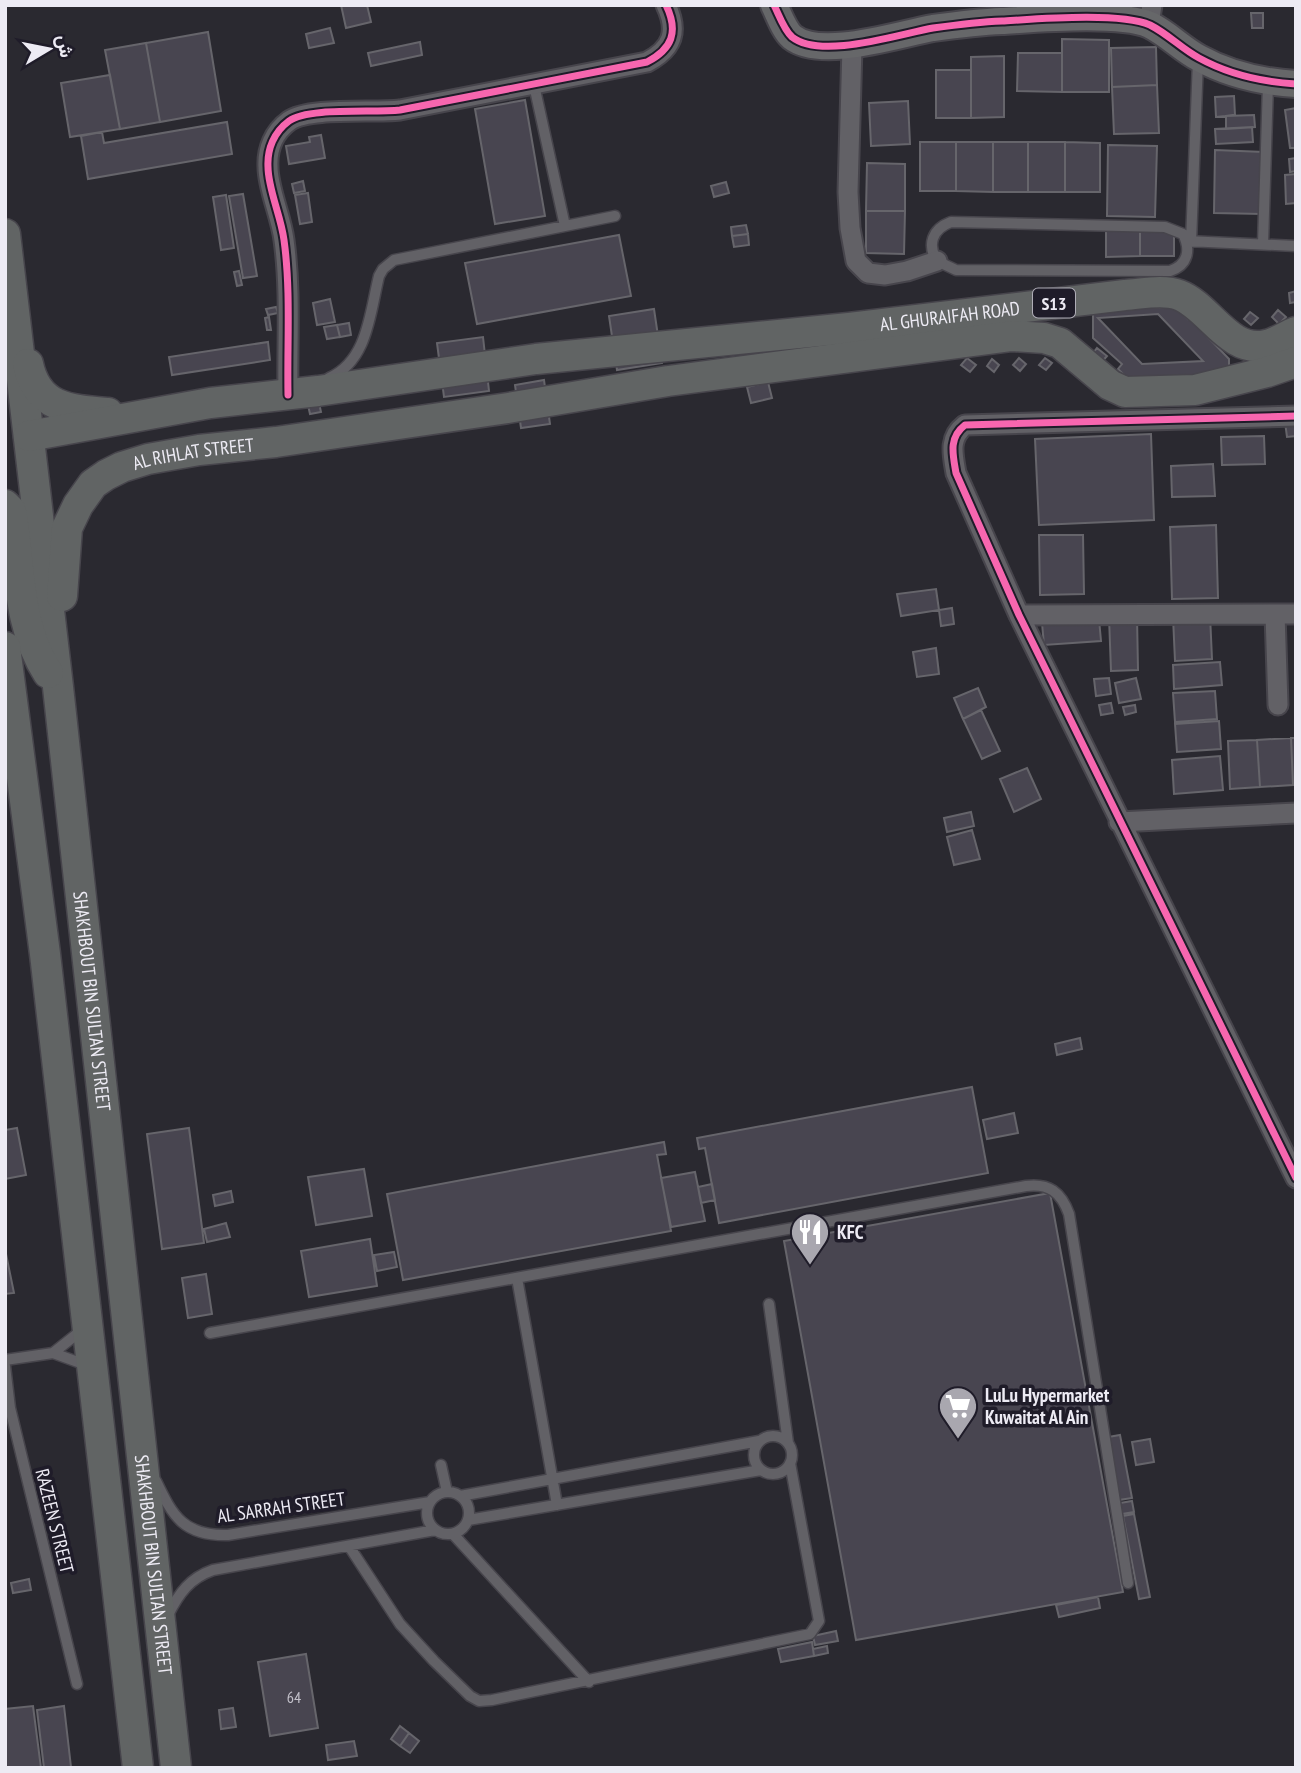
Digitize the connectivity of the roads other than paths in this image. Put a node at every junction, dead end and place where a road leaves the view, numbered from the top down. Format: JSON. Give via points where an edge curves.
{"nodes":[{"id":1,"x":666,"y":5,"type":"edge"},
{"id":2,"x":774,"y":5,"type":"edge"},
{"id":3,"x":995,"y":13,"type":"edge"},
{"id":4,"x":1150,"y":15,"type":"edge"},
{"id":5,"x":852,"y":47,"type":"junction"},
{"id":6,"x":1199,"y":58,"type":"junction"},
{"id":7,"x":1268,"y":83,"type":"junction"},
{"id":8,"x":1296,"y":84,"type":"edge"},
{"id":9,"x":534,"y":85,"type":"junction"},
{"id":10,"x":615,"y":216,"type":"dead end"},
{"id":11,"x":565,"y":226,"type":"junction"},
{"id":12,"x":5,"y":234,"type":"edge"},
{"id":13,"x":1189,"y":242,"type":"junction"},
{"id":14,"x":1263,"y":244,"type":"junction"},
{"id":15,"x":1296,"y":246,"type":"edge"},
{"id":16,"x":937,"y":261,"type":"junction"},
{"id":17,"x":11,"y":278,"type":"junction"},
{"id":18,"x":1296,"y":332,"type":"edge"},
{"id":19,"x":1296,"y":362,"type":"edge"},
{"id":20,"x":282,"y":392,"type":"junction"},
{"id":21,"x":508,"y":408,"type":"joint"},
{"id":22,"x":140,"y":416,"type":"junction"},
{"id":23,"x":1296,"y":416,"type":"edge"},
{"id":24,"x":29,"y":436,"type":"junction"},
{"id":25,"x":276,"y":442,"type":"junction"},
{"id":26,"x":5,"y":505,"type":"edge"},
{"id":27,"x":1275,"y":614,"type":"junction"},
{"id":28,"x":1296,"y":614,"type":"edge"},
{"id":29,"x":1018,"y":615,"type":"junction"},
{"id":30,"x":5,"y":647,"type":"edge"},
{"id":31,"x":58,"y":687,"type":"junction"},
{"id":32,"x":1278,"y":705,"type":"dead end"},
{"id":33,"x":5,"y":765,"type":"edge"},
{"id":34,"x":1296,"y":813,"type":"edge"},
{"id":35,"x":1119,"y":822,"type":"junction"},
{"id":36,"x":44,"y":954,"type":"junction"},
{"id":37,"x":1296,"y":1178,"type":"edge"},
{"id":38,"x":517,"y":1278,"type":"junction"},
{"id":39,"x":769,"y":1304,"type":"dead end"},
{"id":40,"x":86,"y":1326,"type":"junction"},
{"id":41,"x":210,"y":1333,"type":"dead end"},
{"id":42,"x":52,"y":1353,"type":"junction"},
{"id":43,"x":5,"y":1360,"type":"edge"},
{"id":44,"x":5,"y":1366,"type":"edge"},
{"id":45,"x":91,"y":1368,"type":"junction"},
{"id":46,"x":759,"y":1441,"type":"junction"},
{"id":47,"x":788,"y":1443,"type":"junction"},
{"id":48,"x":141,"y":1449,"type":"junction"},
{"id":49,"x":790,"y":1463,"type":"junction"},
{"id":50,"x":441,"y":1465,"type":"dead end"},
{"id":51,"x":761,"y":1470,"type":"junction"},
{"id":52,"x":552,"y":1479,"type":"junction"},
{"id":53,"x":447,"y":1492,"type":"junction"},
{"id":54,"x":460,"y":1496,"type":"junction"},
{"id":55,"x":430,"y":1503,"type":"junction"},
{"id":56,"x":557,"y":1505,"type":"junction"},
{"id":57,"x":468,"y":1520,"type":"junction"},
{"id":58,"x":435,"y":1530,"type":"junction"},
{"id":59,"x":453,"y":1534,"type":"junction"},
{"id":60,"x":349,"y":1546,"type":"junction"},
{"id":61,"x":1128,"y":1583,"type":"dead end"},
{"id":62,"x":159,"y":1630,"type":"junction"},
{"id":63,"x":589,"y":1682,"type":"junction"},
{"id":64,"x":77,"y":1684,"type":"dead end"},
{"id":65,"x":138,"y":1768,"type":"edge"},
{"id":66,"x":176,"y":1768,"type":"edge"}],
"edges":[{"from":1,"to":9,"type":"street","via":[[673,26],[670,44],[658,56],[632,66]]},
{"from":2,"to":5,"type":"street","via":[[797,40]]},
{"from":3,"to":4,"type":"street"},
{"from":3,"to":5,"type":"street"},
{"from":4,"to":6,"type":"street"},
{"from":5,"to":16,"type":"street","via":[[848,192],[856,261],[868,273],[885,275]]},
{"from":6,"to":7,"type":"street"},
{"from":6,"to":13,"type":"lane"},
{"from":7,"to":8,"type":"street"},
{"from":7,"to":14,"type":"lane"},
{"from":9,"to":11,"type":"lane"},
{"from":9,"to":20,"type":"street","via":[[377,113],[303,114],[280,129],[271,143],[268,168],[286,253]]},
{"from":10,"to":11,"type":"lane"},
{"from":11,"to":20,"type":"lane","via":[[394,260],[379,276],[364,340],[350,364],[326,380]]},
{"from":12,"to":17,"type":"main road","name":"SHAKHBOUT BIN SULTAN STREET"},
{"from":13,"to":14,"type":"lane"},
{"from":13,"to":16,"type":"lane","via":[[1184,262],[1170,271],[956,270]]},
{"from":13,"to":16,"type":"lane","via":[[1180,231],[1166,228],[951,222],[934,234],[931,248]]},
{"from":14,"to":15,"type":"lane"},
{"from":17,"to":22,"type":"main road","via":[[31,379],[38,391],[55,404],[70,408]]},
{"from":17,"to":24,"type":"main road","name":"SHAKHBOUT BIN SULTAN STREET"},
{"from":18,"to":20,"type":"main road","name":"AL GHURAIFAH ROAD","number":"S13","via":[[1253,346],[1223,331],[1192,302],[1161,292],[536,359]]},
{"from":19,"to":21,"type":"main road","name":"AL GHURAIFAH ROAD","number":"S13","via":[[1195,390],[1125,392],[1060,343],[1028,336],[668,381]]},
{"from":20,"to":22,"type":"main road"},
{"from":20,"to":25,"type":"main road"},
{"from":21,"to":25,"type":"main road","name":"AL RIHLAT STREET"},
{"from":22,"to":24,"type":"main road"},
{"from":23,"to":29,"type":"street","via":[[965,425],[954,438],[956,473]]},
{"from":24,"to":31,"type":"main road","name":"SHAKHBOUT BIN SULTAN STREET"},
{"from":25,"to":31,"type":"main road","name":"AL RIHLAT STREET","via":[[148,459],[93,484],[66,528]]},
{"from":26,"to":31,"type":"main road","via":[[11,511],[27,627]]},
{"from":27,"to":28,"type":"street"},
{"from":27,"to":29,"type":"street"},
{"from":27,"to":32,"type":"street"},
{"from":29,"to":35,"type":"street"},
{"from":30,"to":36,"type":"main road","name":"SHAKHBOUT BIN SULTAN STREET"},
{"from":31,"to":48,"type":"main road","name":"SHAKHBOUT BIN SULTAN STREET"},
{"from":33,"to":36,"type":"main road","via":[[23,913]]},
{"from":34,"to":35,"type":"street"},
{"from":35,"to":37,"type":"street"},
{"from":36,"to":40,"type":"main road","name":"SHAKHBOUT BIN SULTAN STREET"},
{"from":38,"to":41,"type":"lane"},
{"from":38,"to":52,"type":"lane"},
{"from":38,"to":61,"type":"lane","via":[[1026,1186],[1049,1187],[1065,1203],[1072,1226]]},
{"from":39,"to":47,"type":"lane"},
{"from":40,"to":42,"type":"lane"},
{"from":40,"to":45,"type":"main road","name":"SHAKHBOUT BIN SULTAN STREET"},
{"from":42,"to":43,"type":"lane"},
{"from":42,"to":45,"type":"lane"},
{"from":44,"to":64,"type":"lane","name":"RAZEEN STREET","via":[[10,1408]]},
{"from":45,"to":65,"type":"main road","name":"SHAKHBOUT BIN SULTAN STREET"},
{"from":46,"to":47,"type":"lane","via":[[777,1436]]},
{"from":46,"to":51,"type":"lane","via":[[754,1460]]},
{"from":46,"to":52,"type":"lane"},
{"from":47,"to":49,"type":"lane"},
{"from":48,"to":55,"type":"lane","name":"AL SARRAH STREET","via":[[176,1517],[198,1533],[228,1535]]},
{"from":48,"to":62,"type":"main road","name":"SHAKHBOUT BIN SULTAN STREET"},
{"from":49,"to":51,"type":"lane","via":[[781,1473]]},
{"from":49,"to":63,"type":"lane","via":[[815,1592],[819,1621],[815,1629],[810,1634]]},
{"from":50,"to":53,"type":"lane"},
{"from":51,"to":56,"type":"lane"},
{"from":52,"to":54,"type":"lane"},
{"from":52,"to":56,"type":"lane"},
{"from":53,"to":54,"type":"lane"},
{"from":53,"to":55,"type":"lane"},
{"from":54,"to":57,"type":"lane"},
{"from":55,"to":58,"type":"lane","via":[[427,1517]]},
{"from":56,"to":57,"type":"lane"},
{"from":57,"to":59,"type":"lane"},
{"from":58,"to":59,"type":"lane"},
{"from":58,"to":60,"type":"lane"},
{"from":59,"to":63,"type":"lane"},
{"from":60,"to":62,"type":"lane","via":[[198,1575],[178,1595]]},
{"from":60,"to":63,"type":"lane","via":[[400,1624],[470,1696],[492,1700]]},
{"from":62,"to":66,"type":"main road","name":"SHAKHBOUT BIN SULTAN STREET"}]}
